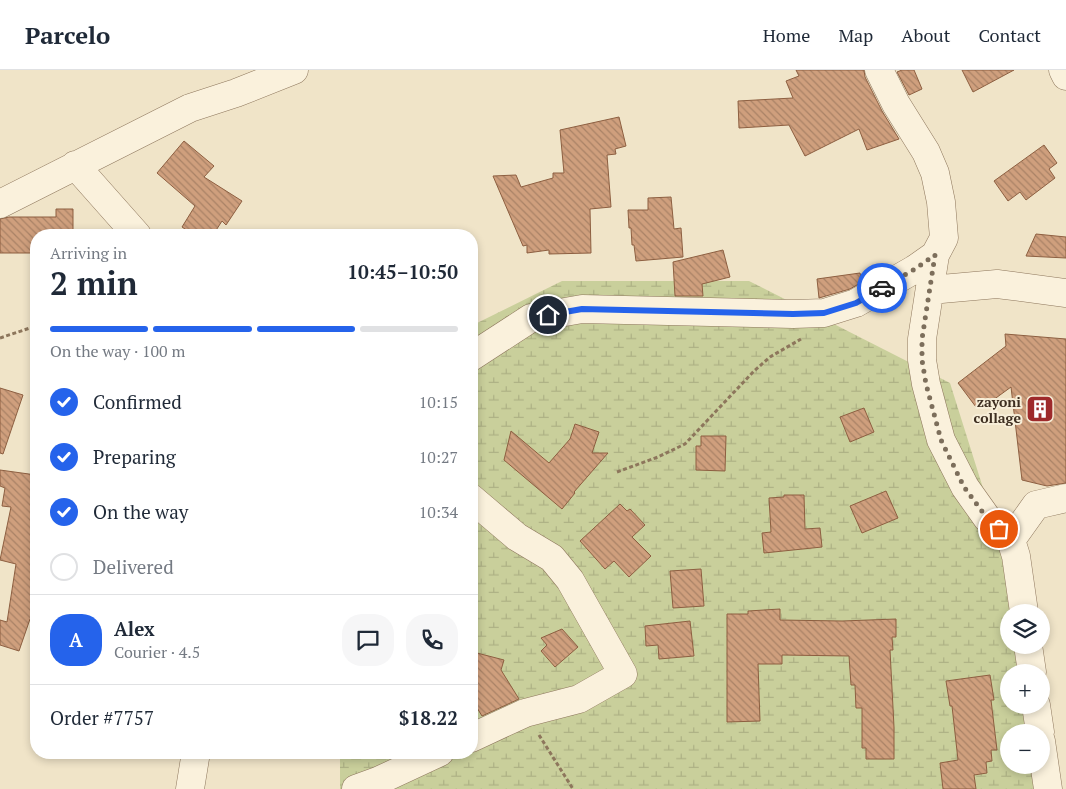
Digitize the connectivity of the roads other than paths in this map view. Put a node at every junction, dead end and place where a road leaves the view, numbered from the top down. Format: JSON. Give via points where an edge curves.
{"nodes":[{"id":1,"x":294,"y":70,"type":"edge"},
{"id":2,"x":879,"y":70,"type":"edge"},
{"id":3,"x":1063,"y":70,"type":"edge"},
{"id":4,"x":1066,"y":76,"type":"edge"},
{"id":5,"x":75,"y":165,"type":"junction"},
{"id":6,"x":0,"y":204,"type":"edge"},
{"id":7,"x":132,"y":229,"type":"edge"},
{"id":8,"x":935,"y":255,"type":"junction"},
{"id":9,"x":930,"y":290,"type":"junction"},
{"id":10,"x":1066,"y":293,"type":"edge"},
{"id":11,"x":478,"y":352,"type":"edge"},
{"id":12,"x":1066,"y":498,"type":"edge"},
{"id":13,"x":478,"y":504,"type":"edge"},
{"id":14,"x":1011,"y":540,"type":"junction"},
{"id":15,"x":1023,"y":604,"type":"edge"},
{"id":16,"x":478,"y":735,"type":"edge"},
{"id":17,"x":195,"y":759,"type":"edge"},
{"id":18,"x":425,"y":759,"type":"edge"},
{"id":19,"x":1046,"y":774,"type":"edge"},
{"id":20,"x":190,"y":789,"type":"edge"},
{"id":21,"x":356,"y":789,"type":"edge"},
{"id":22,"x":1048,"y":789,"type":"edge"}],
"edges":[{"from":1,"to":5,"type":"street","via":[[190,108]]},
{"from":2,"to":8,"type":"street","via":[[926,152],[935,174],[944,238]]},
{"from":3,"to":4,"type":"street"},
{"from":5,"to":6,"type":"street"},
{"from":5,"to":7,"type":"street"},
{"from":8,"to":9,"type":"street"},
{"from":8,"to":11,"type":"street","via":[[856,303],[824,313],[582,309],[530,318]]},
{"from":9,"to":10,"type":"street","via":[[997,284]]},
{"from":9,"to":14,"type":"street","via":[[922,360],[941,440],[964,487],[987,518]]},
{"from":12,"to":14,"type":"street","via":[[1036,505]]},
{"from":13,"to":16,"type":"street","via":[[517,536],[552,558],[570,580],[624,674],[578,699],[525,714]]},
{"from":14,"to":15,"type":"street"},
{"from":17,"to":20,"type":"street"},
{"from":18,"to":21,"type":"street"},
{"from":19,"to":22,"type":"street"}]}
